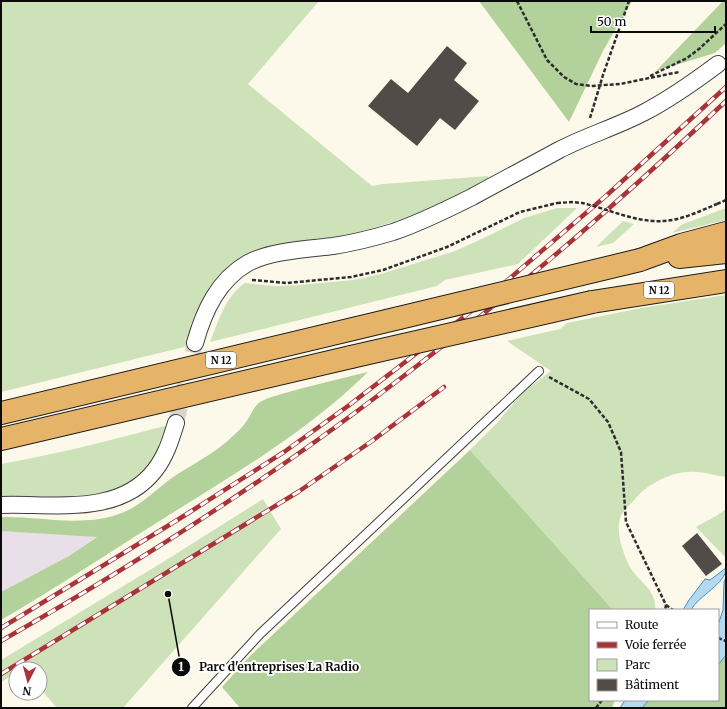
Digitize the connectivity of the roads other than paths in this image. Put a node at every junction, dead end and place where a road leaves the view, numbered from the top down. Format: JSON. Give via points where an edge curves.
{"nodes":[{"id":1,"x":718,"y":64,"type":"dead end"},
{"id":2,"x":726,"y":233,"type":"edge"},
{"id":3,"x":726,"y":252,"type":"edge"},
{"id":4,"x":640,"y":260,"type":"junction"},
{"id":5,"x":726,"y":281,"type":"edge"},
{"id":6,"x":195,"y":343,"type":"tunnel mouth"},
{"id":7,"x":539,"y":372,"type":"road end"},
{"id":8,"x":1,"y":413,"type":"edge"},
{"id":9,"x":176,"y":423,"type":"tunnel mouth"},
{"id":10,"x":1,"y":439,"type":"edge"},
{"id":11,"x":1,"y":505,"type":"edge"},
{"id":12,"x":192,"y":708,"type":"edge"}],
"edges":[{"from":1,"to":6,"type":"street","via":[[687,87],[643,113],[584,138],[412,225],[365,239],[289,252],[249,262],[218,289],[204,315]]},
{"from":2,"to":4,"type":"highway","via":[[681,245]]},
{"from":3,"to":4,"type":"highway","number":"N 12"},
{"from":4,"to":8,"type":"highway","number":"N 12","bridge":true},
{"from":5,"to":10,"type":"highway","number":"N 12","bridge":true,"via":[[592,302]]},
{"from":7,"to":12,"type":"lane","via":[[260,634]]},
{"from":9,"to":11,"type":"street","via":[[156,470],[124,495],[94,503]]}]}
